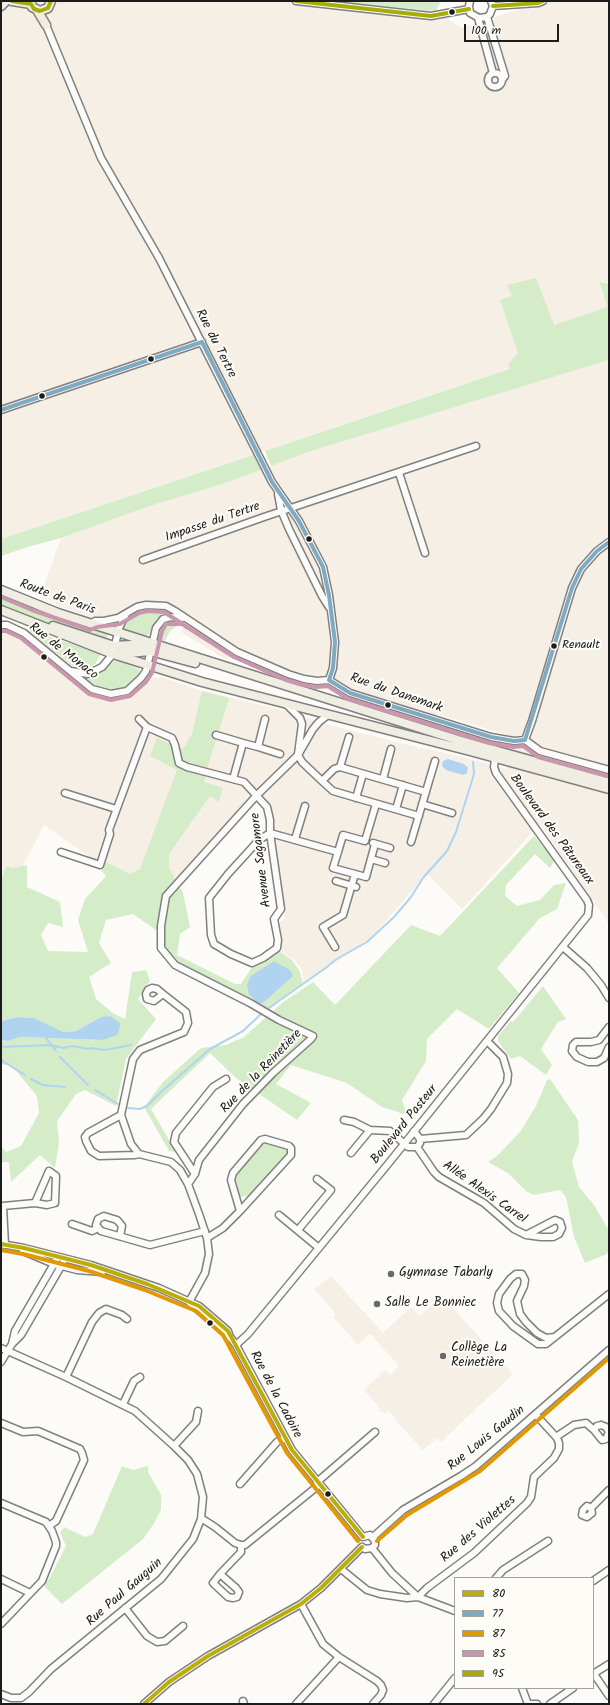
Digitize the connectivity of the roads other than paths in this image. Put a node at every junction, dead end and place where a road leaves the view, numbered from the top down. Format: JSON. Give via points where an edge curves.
{"nodes":[{"id":1,"x":6,"y":1,"type":"edge"},
{"id":2,"x":12,"y":1,"type":"edge"},
{"id":3,"x":296,"y":1,"type":"edge"},
{"id":4,"x":470,"y":1,"type":"edge"},
{"id":5,"x":544,"y":1,"type":"edge"},
{"id":6,"x":50,"y":4,"type":"edge"},
{"id":7,"x":492,"y":4,"type":"edge"},
{"id":8,"x":33,"y":5,"type":"edge"},
{"id":9,"x":1,"y":6,"type":"edge"},
{"id":10,"x":469,"y":9,"type":"junction"},
{"id":11,"x":487,"y":17,"type":"junction"},
{"id":12,"x":478,"y":18,"type":"junction"},
{"id":13,"x":46,"y":25,"type":"junction"},
{"id":14,"x":493,"y":73,"type":"junction"},
{"id":15,"x":502,"y":80,"type":"junction"},
{"id":16,"x":202,"y":342,"type":"junction"},
{"id":17,"x":1,"y":410,"type":"edge"},
{"id":18,"x":476,"y":446,"type":"dead end"},
{"id":19,"x":399,"y":473,"type":"junction"},
{"id":20,"x":278,"y":492,"type":"junction"},
{"id":21,"x":290,"y":508,"type":"junction"},
{"id":22,"x":281,"y":511,"type":"junction"},
{"id":23,"x":609,"y":542,"type":"edge"},
{"id":24,"x":425,"y":553,"type":"dead end"},
{"id":25,"x":143,"y":560,"type":"dead end"},
{"id":26,"x":1,"y":590,"type":"edge"},
{"id":27,"x":330,"y":608,"type":"junction"},
{"id":28,"x":1,"y":610,"type":"edge"},
{"id":29,"x":126,"y":614,"type":"junction"},
{"id":30,"x":184,"y":618,"type":"junction"},
{"id":31,"x":91,"y":624,"type":"junction"},
{"id":32,"x":1,"y":625,"type":"edge"},
{"id":33,"x":39,"y":626,"type":"junction"},
{"id":34,"x":118,"y":633,"type":"junction"},
{"id":35,"x":114,"y":646,"type":"junction"},
{"id":36,"x":151,"y":647,"type":"junction"},
{"id":37,"x":113,"y":654,"type":"junction"},
{"id":38,"x":147,"y":666,"type":"junction"},
{"id":39,"x":70,"y":671,"type":"junction"},
{"id":40,"x":329,"y":680,"type":"junction"},
{"id":41,"x":286,"y":704,"type":"junction"},
{"id":42,"x":328,"y":715,"type":"junction"},
{"id":43,"x":138,"y":719,"type":"dead end"},
{"id":44,"x":265,"y":719,"type":"dead end"},
{"id":45,"x":147,"y":727,"type":"junction"},
{"id":46,"x":216,"y":735,"type":"dead end"},
{"id":47,"x":349,"y":737,"type":"dead end"},
{"id":48,"x":525,"y":740,"type":"junction"},
{"id":49,"x":243,"y":743,"type":"junction"},
{"id":50,"x":258,"y":747,"type":"junction"},
{"id":51,"x":392,"y":749,"type":"dead end"},
{"id":52,"x":280,"y":754,"type":"dead end"},
{"id":53,"x":298,"y":755,"type":"junction"},
{"id":54,"x":495,"y":758,"type":"junction"},
{"id":55,"x":435,"y":761,"type":"dead end"},
{"id":56,"x":340,"y":767,"type":"junction"},
{"id":57,"x":609,"y":770,"type":"edge"},
{"id":58,"x":363,"y":774,"type":"junction"},
{"id":59,"x":233,"y":779,"type":"junction"},
{"id":60,"x":383,"y":779,"type":"junction"},
{"id":61,"x":322,"y":781,"type":"junction"},
{"id":62,"x":609,"y":782,"type":"edge"},
{"id":63,"x":403,"y":785,"type":"junction"},
{"id":64,"x":609,"y":789,"type":"edge"},
{"id":65,"x":426,"y":792,"type":"junction"},
{"id":66,"x":65,"y":793,"type":"dead end"},
{"id":67,"x":257,"y":795,"type":"junction"},
{"id":68,"x":356,"y":798,"type":"junction"},
{"id":69,"x":376,"y":804,"type":"junction"},
{"id":70,"x":422,"y":804,"type":"junction"},
{"id":71,"x":305,"y":806,"type":"dead end"},
{"id":72,"x":116,"y":809,"type":"junction"},
{"id":73,"x":396,"y":809,"type":"junction"},
{"id":74,"x":452,"y":812,"type":"dead end"},
{"id":75,"x":419,"y":816,"type":"junction"},
{"id":76,"x":270,"y":833,"type":"junction"},
{"id":77,"x":294,"y":839,"type":"junction"},
{"id":78,"x":365,"y":841,"type":"junction"},
{"id":79,"x":411,"y":842,"type":"dead end"},
{"id":80,"x":375,"y":844,"type":"junction"},
{"id":81,"x":390,"y":848,"type":"dead end"},
{"id":82,"x":61,"y":852,"type":"dead end"},
{"id":83,"x":338,"y":852,"type":"junction"},
{"id":84,"x":371,"y":859,"type":"junction"},
{"id":85,"x":385,"y":863,"type":"dead end"},
{"id":86,"x":355,"y":874,"type":"junction"},
{"id":87,"x":336,"y":881,"type":"dead end"},
{"id":88,"x":354,"y":887,"type":"junction"},
{"id":89,"x":588,"y":915,"type":"joint"},
{"id":90,"x":335,"y":947,"type":"dead end"},
{"id":91,"x":563,"y":947,"type":"junction"},
{"id":92,"x":163,"y":994,"type":"dead end"},
{"id":93,"x":609,"y":998,"type":"edge"},
{"id":94,"x":609,"y":1027,"type":"edge"},
{"id":95,"x":487,"y":1041,"type":"junction"},
{"id":96,"x":609,"y":1047,"type":"edge"},
{"id":97,"x":226,"y":1079,"type":"dead end"},
{"id":98,"x":121,"y":1115,"type":"junction"},
{"id":99,"x":344,"y":1120,"type":"dead end"},
{"id":100,"x":370,"y":1130,"type":"junction"},
{"id":101,"x":414,"y":1131,"type":"junction"},
{"id":102,"x":420,"y":1139,"type":"junction"},
{"id":103,"x":404,"y":1144,"type":"junction"},
{"id":104,"x":417,"y":1147,"type":"junction"},
{"id":105,"x":351,"y":1152,"type":"dead end"},
{"id":106,"x":139,"y":1154,"type":"junction"},
{"id":107,"x":195,"y":1174,"type":"junction"},
{"id":108,"x":317,"y":1179,"type":"dead end"},
{"id":109,"x":188,"y":1184,"type":"junction"},
{"id":110,"x":35,"y":1203,"type":"junction"},
{"id":111,"x":2,"y":1205,"type":"edge"},
{"id":112,"x":240,"y":1210,"type":"junction"},
{"id":113,"x":279,"y":1215,"type":"dead end"},
{"id":114,"x":72,"y":1224,"type":"dead end"},
{"id":115,"x":98,"y":1228,"type":"junction"},
{"id":116,"x":298,"y":1230,"type":"junction"},
{"id":117,"x":205,"y":1231,"type":"junction"},
{"id":118,"x":526,"y":1235,"type":"junction"},
{"id":119,"x":120,"y":1236,"type":"junction"},
{"id":120,"x":207,"y":1238,"type":"junction"},
{"id":121,"x":3,"y":1244,"type":"edge"},
{"id":122,"x":12,"y":1246,"type":"junction"},
{"id":123,"x":319,"y":1248,"type":"junction"},
{"id":124,"x":58,"y":1257,"type":"junction"},
{"id":125,"x":65,"y":1259,"type":"junction"},
{"id":126,"x":54,"y":1264,"type":"junction"},
{"id":127,"x":62,"y":1266,"type":"junction"},
{"id":128,"x":110,"y":1272,"type":"junction"},
{"id":129,"x":40,"y":1289,"type":"junction"},
{"id":130,"x":46,"y":1293,"type":"junction"},
{"id":131,"x":609,"y":1294,"type":"edge"},
{"id":132,"x":189,"y":1302,"type":"junction"},
{"id":133,"x":34,"y":1306,"type":"junction"},
{"id":134,"x":127,"y":1319,"type":"dead end"},
{"id":135,"x":555,"y":1337,"type":"junction"},
{"id":136,"x":236,"y":1345,"type":"junction"},
{"id":137,"x":1,"y":1348,"type":"edge"},
{"id":138,"x":609,"y":1350,"type":"edge"},
{"id":139,"x":8,"y":1351,"type":"junction"},
{"id":140,"x":1,"y":1362,"type":"edge"},
{"id":141,"x":66,"y":1377,"type":"junction"},
{"id":142,"x":140,"y":1377,"type":"dead end"},
{"id":143,"x":123,"y":1404,"type":"junction"},
{"id":144,"x":198,"y":1411,"type":"dead end"},
{"id":145,"x":536,"y":1415,"type":"junction"},
{"id":146,"x":1,"y":1423,"type":"edge"},
{"id":147,"x":594,"y":1430,"type":"dead end"},
{"id":148,"x":375,"y":1432,"type":"dead end"},
{"id":149,"x":556,"y":1437,"type":"junction"},
{"id":150,"x":285,"y":1438,"type":"junction"},
{"id":151,"x":174,"y":1446,"type":"junction"},
{"id":152,"x":318,"y":1483,"type":"junction"},
{"id":153,"x":240,"y":1484,"type":"dead end"},
{"id":154,"x":609,"y":1490,"type":"edge"},
{"id":155,"x":1,"y":1502,"type":"edge"},
{"id":156,"x":591,"y":1508,"type":"dead end"},
{"id":157,"x":201,"y":1519,"type":"junction"},
{"id":158,"x":50,"y":1526,"type":"junction"},
{"id":159,"x":363,"y":1537,"type":"junction"},
{"id":160,"x":373,"y":1537,"type":"junction"},
{"id":161,"x":548,"y":1541,"type":"dead end"},
{"id":162,"x":241,"y":1545,"type":"junction"},
{"id":163,"x":362,"y":1547,"type":"junction"},
{"id":164,"x":372,"y":1548,"type":"junction"},
{"id":165,"x":341,"y":1570,"type":"junction"},
{"id":166,"x":609,"y":1570,"type":"edge"},
{"id":167,"x":220,"y":1574,"type":"dead end"},
{"id":168,"x":497,"y":1577,"type":"edge"},
{"id":169,"x":1,"y":1579,"type":"edge"},
{"id":170,"x":594,"y":1580,"type":"edge"},
{"id":171,"x":30,"y":1593,"type":"junction"},
{"id":172,"x":418,"y":1597,"type":"junction"},
{"id":173,"x":301,"y":1604,"type":"junction"},
{"id":174,"x":125,"y":1608,"type":"junction"},
{"id":175,"x":454,"y":1611,"type":"edge"},
{"id":176,"x":1,"y":1624,"type":"edge"},
{"id":177,"x":183,"y":1626,"type":"dead end"},
{"id":178,"x":339,"y":1658,"type":"junction"},
{"id":179,"x":609,"y":1664,"type":"edge"},
{"id":180,"x":594,"y":1674,"type":"edge"},
{"id":181,"x":454,"y":1679,"type":"edge"},
{"id":182,"x":522,"y":1689,"type":"edge"},
{"id":183,"x":572,"y":1689,"type":"edge"},
{"id":184,"x":1,"y":1694,"type":"edge"},
{"id":185,"x":609,"y":1696,"type":"edge"},
{"id":186,"x":144,"y":1704,"type":"edge"},
{"id":187,"x":296,"y":1704,"type":"edge"},
{"id":188,"x":373,"y":1704,"type":"edge"},
{"id":189,"x":434,"y":1704,"type":"edge"},
{"id":190,"x":528,"y":1704,"type":"edge"},
{"id":191,"x":537,"y":1704,"type":"edge"},
{"id":192,"x":550,"y":1704,"type":"edge"}],
"edges":[{"from":1,"to":9,"type":"main road"},
{"from":2,"to":8,"type":"main road"},
{"from":3,"to":10,"type":"street","via":[[431,16]]},
{"from":4,"to":10,"type":"street"},
{"from":5,"to":7,"type":"street"},
{"from":6,"to":8,"type":"main road","via":[[43,11]]},
{"from":6,"to":13,"type":"main road"},
{"from":7,"to":11,"type":"street","via":[[492,10]]},
{"from":8,"to":13,"type":"main road"},
{"from":10,"to":12,"type":"street","via":[[473,16]]},
{"from":11,"to":12,"type":"street"},
{"from":11,"to":15,"type":"street","via":[[505,76]]},
{"from":12,"to":14,"type":"street"},
{"from":13,"to":16,"type":"street","name":"Rue du Tertre","via":[[101,158],[150,241]]},
{"from":14,"to":15,"type":"street","via":[[499,74]]},
{"from":14,"to":15,"type":"street","via":[[488,80],[491,86],[498,87]]},
{"from":16,"to":17,"type":"street"},
{"from":16,"to":20,"type":"street","name":"Rue du Tertre"},
{"from":18,"to":19,"type":"street","name":"Impasse du Tertre"},
{"from":19,"to":21,"type":"street","name":"Impasse du Tertre"},
{"from":19,"to":24,"type":"street"},
{"from":20,"to":21,"type":"street","name":"Rue du Tertre"},
{"from":20,"to":22,"type":"street"},
{"from":21,"to":22,"type":"street","name":"Impasse du Tertre"},
{"from":21,"to":27,"type":"street","name":"Rue du Tertre","via":[[323,568]]},
{"from":22,"to":25,"type":"street","name":"Impasse du Tertre"},
{"from":22,"to":27,"type":"street"},
{"from":23,"to":48,"type":"street","via":[[581,569],[572,588]]},
{"from":26,"to":31,"type":"main road","name":"Route de Paris"},
{"from":27,"to":40,"type":"street","name":"Rue du Tertre","via":[[335,642],[333,668]]},
{"from":28,"to":33,"type":"main road"},
{"from":29,"to":30,"type":"street","via":[[137,607],[156,605],[166,606]]},
{"from":29,"to":31,"type":"street"},
{"from":29,"to":34,"type":"street"},
{"from":30,"to":36,"type":"street","via":[[163,619],[156,628]]},
{"from":30,"to":40,"type":"street","via":[[237,652],[260,663],[304,679]]},
{"from":31,"to":34,"type":"main road","name":"Route de Paris"},
{"from":32,"to":39,"type":"street","name":"Rue de Monaco","via":[[24,633]]},
{"from":33,"to":35,"type":"main road","via":[[43,623]]},
{"from":33,"to":37,"type":"main road"},
{"from":34,"to":35,"type":"street"},
{"from":34,"to":36,"type":"main road","name":"Route de Paris"},
{"from":35,"to":36,"type":"main road"},
{"from":35,"to":37,"type":"street"},
{"from":36,"to":37,"type":"main road"},
{"from":36,"to":38,"type":"street","name":"Rue de Monaco"},
{"from":36,"to":62,"type":"main road","name":"Route de Paris","via":[[201,659],[458,740]]},
{"from":37,"to":38,"type":"main road"},
{"from":37,"to":39,"type":"street","via":[[96,671],[88,674]]},
{"from":38,"to":39,"type":"street","name":"Rue de Monaco","via":[[142,678],[135,685],[111,694],[92,689]]},
{"from":38,"to":41,"type":"main road"},
{"from":40,"to":48,"type":"street","name":"Rue du Danemark","via":[[350,693],[492,738]]},
{"from":41,"to":42,"type":"main road"},
{"from":41,"to":53,"type":"street","via":[[300,718],[302,724]]},
{"from":42,"to":53,"type":"street","via":[[313,728]]},
{"from":42,"to":54,"type":"main road"},
{"from":43,"to":45,"type":"street"},
{"from":44,"to":50,"type":"street"},
{"from":45,"to":59,"type":"street","name":"Avenue Sagamore","via":[[172,738],[179,763]]},
{"from":45,"to":72,"type":"street"},
{"from":46,"to":49,"type":"street"},
{"from":47,"to":56,"type":"street"},
{"from":48,"to":57,"type":"street","via":[[540,751]]},
{"from":49,"to":50,"type":"street"},
{"from":49,"to":59,"type":"street"},
{"from":50,"to":52,"type":"street"},
{"from":51,"to":60,"type":"street"},
{"from":53,"to":61,"type":"street"},
{"from":53,"to":67,"type":"street"},
{"from":54,"to":64,"type":"main road"},
{"from":54,"to":89,"type":"street","name":"Boulevard des Pâtureaux","via":[[496,773],[587,900]]},
{"from":55,"to":65,"type":"street"},
{"from":56,"to":58,"type":"street"},
{"from":56,"to":61,"type":"street","via":[[334,769]]},
{"from":58,"to":60,"type":"street"},
{"from":58,"to":68,"type":"street"},
{"from":59,"to":67,"type":"street","name":"Avenue Sagamore","via":[[244,782]]},
{"from":60,"to":63,"type":"street"},
{"from":61,"to":68,"type":"street","via":[[333,791]]},
{"from":63,"to":65,"type":"street"},
{"from":63,"to":73,"type":"street"},
{"from":65,"to":70,"type":"street"},
{"from":66,"to":72,"type":"street"},
{"from":67,"to":76,"type":"street","name":"Avenue Sagamore","via":[[267,807]]},
{"from":67,"to":107,"type":"street","name":"Rue de la Reinetière","via":[[166,896],[160,926],[161,948],[175,965],[313,1036],[243,1104],[199,1160]]},
{"from":68,"to":69,"type":"street"},
{"from":69,"to":73,"type":"street"},
{"from":69,"to":78,"type":"street"},
{"from":70,"to":74,"type":"street"},
{"from":70,"to":75,"type":"street"},
{"from":71,"to":77,"type":"street"},
{"from":72,"to":82,"type":"street","via":[[100,865]]},
{"from":73,"to":75,"type":"street"},
{"from":75,"to":79,"type":"street"},
{"from":76,"to":76,"type":"street","name":"Avenue Sagamore","via":[[281,909],[274,919],[277,948],[252,962],[214,944],[211,935],[209,898],[258,840]]},
{"from":76,"to":77,"type":"street"},
{"from":77,"to":83,"type":"street"},
{"from":78,"to":80,"type":"street"},
{"from":78,"to":83,"type":"street","via":[[343,835]]},
{"from":80,"to":81,"type":"street"},
{"from":80,"to":84,"type":"street"},
{"from":83,"to":86,"type":"street","via":[[333,868]]},
{"from":84,"to":85,"type":"street"},
{"from":84,"to":86,"type":"street","via":[[366,877]]},
{"from":86,"to":88,"type":"street"},
{"from":87,"to":88,"type":"street"},
{"from":88,"to":90,"type":"street","via":[[343,915],[323,927]]},
{"from":89,"to":91,"type":"street","name":"Boulevard Pasteur"},
{"from":91,"to":93,"type":"street","via":[[587,968]]},
{"from":91,"to":95,"type":"street","name":"Boulevard Pasteur"},
{"from":92,"to":98,"type":"street","via":[[186,1012],[188,1023],[184,1032],[140,1050],[133,1059]]},
{"from":94,"to":96,"type":"street","via":[[599,1040],[576,1042],[572,1050],[588,1062],[597,1062],[604,1058]]},
{"from":95,"to":101,"type":"street","name":"Boulevard Pasteur"},
{"from":95,"to":102,"type":"street","via":[[502,1057],[508,1074],[507,1083],[491,1109],[466,1135]]},
{"from":97,"to":107,"type":"street","via":[[213,1088],[176,1133],[174,1142]]},
{"from":98,"to":106,"type":"street","via":[[131,1144]]},
{"from":98,"to":106,"type":"street","via":[[88,1133],[86,1141],[91,1151],[99,1156]]},
{"from":99,"to":100,"type":"street"},
{"from":100,"to":103,"type":"street","via":[[390,1131]]},
{"from":100,"to":105,"type":"street"},
{"from":101,"to":102,"type":"street"},
{"from":101,"to":103,"type":"street","name":"Boulevard Pasteur"},
{"from":102,"to":104,"type":"street"},
{"from":103,"to":104,"type":"street","via":[[408,1147]]},
{"from":103,"to":123,"type":"street","name":"Boulevard Pasteur"},
{"from":104,"to":118,"type":"street","name":"Allée Alexis Carrel","via":[[439,1177],[484,1203],[514,1229]]},
{"from":106,"to":109,"type":"street","via":[[171,1162],[180,1170]]},
{"from":107,"to":109,"type":"street","name":"Rue de la Reinetière"},
{"from":108,"to":116,"type":"street","via":[[331,1190]]},
{"from":109,"to":117,"type":"street"},
{"from":110,"to":110,"type":"street","via":[[55,1203],[56,1176],[49,1171]]},
{"from":110,"to":111,"type":"street"},
{"from":111,"to":121,"type":"street"},
{"from":112,"to":112,"type":"street","via":[[291,1155],[289,1146],[261,1140],[233,1173],[231,1180]]},
{"from":112,"to":120,"type":"street","via":[[223,1228]]},
{"from":113,"to":116,"type":"street"},
{"from":114,"to":115,"type":"street","via":[[92,1230]]},
{"from":115,"to":119,"type":"street","via":[[101,1232]]},
{"from":115,"to":119,"type":"street","via":[[98,1219],[104,1216],[117,1220],[122,1226]]},
{"from":116,"to":123,"type":"street"},
{"from":117,"to":119,"type":"street","via":[[150,1245]]},
{"from":117,"to":120,"type":"street"},
{"from":118,"to":118,"type":"street","name":"Allée Alexis Carrel","via":[[553,1237],[559,1234],[562,1228],[560,1222],[555,1220]]},
{"from":120,"to":132,"type":"street","via":[[209,1254],[205,1273]]},
{"from":121,"to":122,"type":"street","name":"Rue de la Cadoire"},
{"from":122,"to":124,"type":"street","name":"Rue de la Cadoire"},
{"from":122,"to":126,"type":"street","name":"Rue de la Cadoire"},
{"from":123,"to":136,"type":"street","name":"Boulevard Pasteur"},
{"from":124,"to":125,"type":"street","name":"Rue de la Cadoire"},
{"from":124,"to":126,"type":"street"},
{"from":125,"to":127,"type":"street"},
{"from":125,"to":128,"type":"street","name":"Rue de la Cadoire"},
{"from":126,"to":127,"type":"street","name":"Rue de la Cadoire"},
{"from":126,"to":129,"type":"street"},
{"from":127,"to":128,"type":"street","name":"Rue de la Cadoire","via":[[77,1270]]},
{"from":127,"to":130,"type":"street"},
{"from":128,"to":132,"type":"street","name":"Rue de la Cadoire"},
{"from":129,"to":130,"type":"street"},
{"from":129,"to":133,"type":"street"},
{"from":130,"to":133,"type":"street"},
{"from":131,"to":135,"type":"street"},
{"from":132,"to":136,"type":"street","name":"Rue de la Cadoire","via":[[199,1306],[220,1323]]},
{"from":133,"to":139,"type":"street","via":[[21,1335]]},
{"from":134,"to":141,"type":"street","via":[[106,1309],[99,1313],[92,1322]]},
{"from":135,"to":135,"type":"street","via":[[546,1338],[537,1333],[520,1314],[517,1301],[525,1280],[522,1274],[516,1274],[499,1294],[499,1311],[513,1326],[538,1344],[546,1344]]},
{"from":136,"to":150,"type":"street","name":"Rue de la Cadoire"},
{"from":137,"to":139,"type":"street","name":"Rue Paul Gauguin"},
{"from":138,"to":145,"type":"street","name":"Rue Louis Gaudin"},
{"from":139,"to":140,"type":"street"},
{"from":139,"to":141,"type":"street","name":"Rue Paul Gauguin"},
{"from":141,"to":143,"type":"street","name":"Rue Paul Gauguin"},
{"from":142,"to":143,"type":"street","via":[[134,1381]]},
{"from":143,"to":151,"type":"street","name":"Rue Paul Gauguin","via":[[135,1411]]},
{"from":144,"to":151,"type":"street","via":[[196,1422]]},
{"from":145,"to":149,"type":"street"},
{"from":145,"to":160,"type":"street","name":"Rue Louis Gaudin","via":[[476,1466],[403,1510]]},
{"from":146,"to":158,"type":"street","via":[[23,1432],[38,1431],[80,1449],[82,1453],[84,1460],[56,1521]]},
{"from":147,"to":149,"type":"street","via":[[586,1423],[574,1425]]},
{"from":148,"to":152,"type":"street"},
{"from":149,"to":172,"type":"street","name":"Rue des Violettes","via":[[559,1449],[554,1458],[534,1477],[531,1497],[526,1503],[474,1553]]},
{"from":150,"to":152,"type":"street","name":"Rue de la Cadoire"},
{"from":150,"to":153,"type":"street","via":[[277,1442]]},
{"from":151,"to":157,"type":"street","name":"Rue Paul Gauguin","via":[[197,1474],[203,1497]]},
{"from":152,"to":159,"type":"street","name":"Rue de la Cadoire"},
{"from":152,"to":162,"type":"street","via":[[249,1542]]},
{"from":154,"to":156,"type":"street"},
{"from":155,"to":158,"type":"street"},
{"from":157,"to":162,"type":"street"},
{"from":157,"to":174,"type":"street","name":"Rue Paul Gauguin","via":[[193,1539],[162,1580]]},
{"from":158,"to":171,"type":"street","via":[[56,1546],[42,1581]]},
{"from":159,"to":160,"type":"street"},
{"from":159,"to":163,"type":"street","via":[[360,1544]]},
{"from":160,"to":164,"type":"street","via":[[375,1545]]},
{"from":161,"to":168,"type":"street","via":[[503,1570]]},
{"from":162,"to":167,"type":"street","via":[[241,1552]]},
{"from":163,"to":164,"type":"street","via":[[369,1550]]},
{"from":163,"to":165,"type":"street"},
{"from":164,"to":172,"type":"street","via":[[392,1573]]},
{"from":165,"to":172,"type":"street","via":[[367,1590],[407,1598]]},
{"from":165,"to":173,"type":"street"},
{"from":166,"to":170,"type":"street"},
{"from":169,"to":171,"type":"street"},
{"from":171,"to":176,"type":"street"},
{"from":172,"to":175,"type":"street"},
{"from":173,"to":178,"type":"street","via":[[323,1644]]},
{"from":173,"to":186,"type":"street","via":[[208,1656],[169,1682]]},
{"from":174,"to":177,"type":"street","via":[[147,1636],[157,1642],[165,1641]]},
{"from":174,"to":184,"type":"street","name":"Rue Paul Gauguin","via":[[51,1669],[21,1698]]},
{"from":178,"to":187,"type":"street"},
{"from":178,"to":188,"type":"street","via":[[381,1685],[382,1695]]},
{"from":179,"to":180,"type":"street"},
{"from":180,"to":185,"type":"street"},
{"from":181,"to":189,"type":"street"},
{"from":182,"to":190,"type":"street"},
{"from":183,"to":192,"type":"street"},
{"from":190,"to":191,"type":"street"}]}
